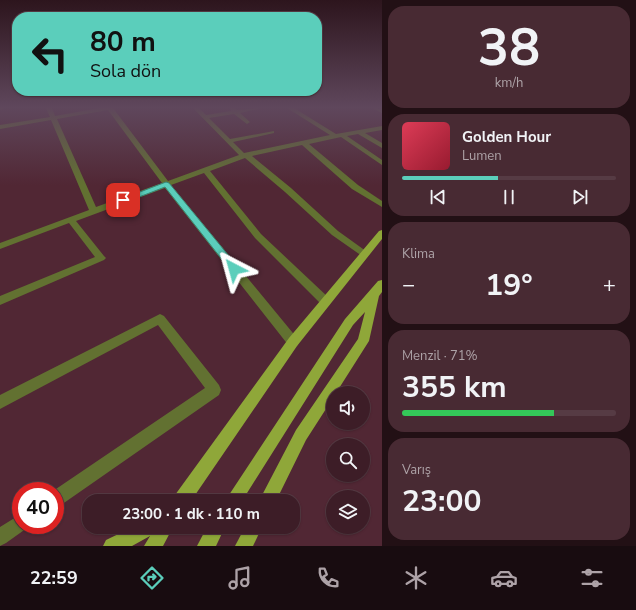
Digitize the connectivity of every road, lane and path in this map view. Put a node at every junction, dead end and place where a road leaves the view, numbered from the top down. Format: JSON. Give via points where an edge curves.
{"nodes":[{"id":1,"x":61,"y":133,"type":"edge"},
{"id":2,"x":128,"y":133,"type":"edge"},
{"id":3,"x":221,"y":133,"type":"edge"},
{"id":4,"x":334,"y":133,"type":"edge"},
{"id":5,"x":351,"y":133,"type":"edge"},
{"id":6,"x":361,"y":133,"type":"edge"},
{"id":7,"x":270,"y":134,"type":"dead end"},
{"id":8,"x":338,"y":136,"type":"junction"},
{"id":9,"x":228,"y":141,"type":"junction"},
{"id":10,"x":304,"y":143,"type":"junction"},
{"id":11,"x":382,"y":146,"type":"edge"},
{"id":12,"x":245,"y":156,"type":"junction"},
{"id":13,"x":382,"y":163,"type":"edge"},
{"id":14,"x":205,"y":170,"type":"junction"},
{"id":15,"x":166,"y":184,"type":"junction"},
{"id":16,"x":382,"y":205,"type":"edge"},
{"id":17,"x":94,"y":211,"type":"junction"},
{"id":18,"x":71,"y":220,"type":"junction"},
{"id":19,"x":382,"y":234,"type":"edge"},
{"id":20,"x":0,"y":246,"type":"edge"},
{"id":21,"x":365,"y":254,"type":"junction"},
{"id":22,"x":382,"y":284,"type":"edge"},
{"id":23,"x":374,"y":295,"type":"junction"},
{"id":24,"x":0,"y":301,"type":"edge"},
{"id":25,"x":325,"y":301,"type":"junction"},
{"id":26,"x":293,"y":342,"type":"junction"},
{"id":27,"x":0,"y":402,"type":"edge"},
{"id":28,"x":64,"y":493,"type":"edge"},
{"id":29,"x":185,"y":494,"type":"edge"},
{"id":30,"x":237,"y":494,"type":"edge"},
{"id":31,"x":271,"y":494,"type":"edge"},
{"id":32,"x":12,"y":528,"type":"edge"},
{"id":33,"x":138,"y":534,"type":"edge"},
{"id":34,"x":161,"y":534,"type":"edge"},
{"id":35,"x":213,"y":534,"type":"edge"},
{"id":36,"x":250,"y":534,"type":"edge"},
{"id":37,"x":0,"y":537,"type":"edge"},
{"id":38,"x":112,"y":546,"type":"edge"},
{"id":39,"x":153,"y":546,"type":"edge"},
{"id":40,"x":206,"y":546,"type":"edge"},
{"id":41,"x":244,"y":546,"type":"edge"}],
"edges":[{"from":1,"to":17,"type":"street"},
{"from":2,"to":15,"type":"street"},
{"from":3,"to":9,"type":"street"},
{"from":4,"to":8,"type":"street"},
{"from":5,"to":8,"type":"street"},
{"from":6,"to":11,"type":"street"},
{"from":7,"to":9,"type":"street"},
{"from":8,"to":10,"type":"street"},
{"from":8,"to":13,"type":"street"},
{"from":9,"to":12,"type":"street"},
{"from":10,"to":12,"type":"street","via":[[280,145]]},
{"from":10,"to":16,"type":"street","via":[[355,187]]},
{"from":12,"to":14,"type":"street"},
{"from":12,"to":21,"type":"street","via":[[335,233]]},
{"from":14,"to":15,"type":"street"},
{"from":14,"to":25,"type":"street","via":[[258,236]]},
{"from":15,"to":17,"type":"street"},
{"from":15,"to":26,"type":"street"},
{"from":17,"to":18,"type":"street"},
{"from":18,"to":20,"type":"street"},
{"from":18,"to":24,"type":"street","via":[[101,258]]},
{"from":19,"to":21,"type":"main road"},
{"from":21,"to":25,"type":"main road"},
{"from":22,"to":23,"type":"main road"},
{"from":23,"to":30,"type":"main road","via":[[348,322]]},
{"from":23,"to":31,"type":"main road","via":[[363,341],[301,435]]},
{"from":25,"to":26,"type":"main road"},
{"from":26,"to":29,"type":"main road"},
{"from":27,"to":28,"type":"street","via":[[160,319],[214,390]]},
{"from":32,"to":37,"type":"street"},
{"from":33,"to":38,"type":"main road"},
{"from":34,"to":39,"type":"main road"},
{"from":35,"to":40,"type":"main road"},
{"from":36,"to":41,"type":"main road"}]}
